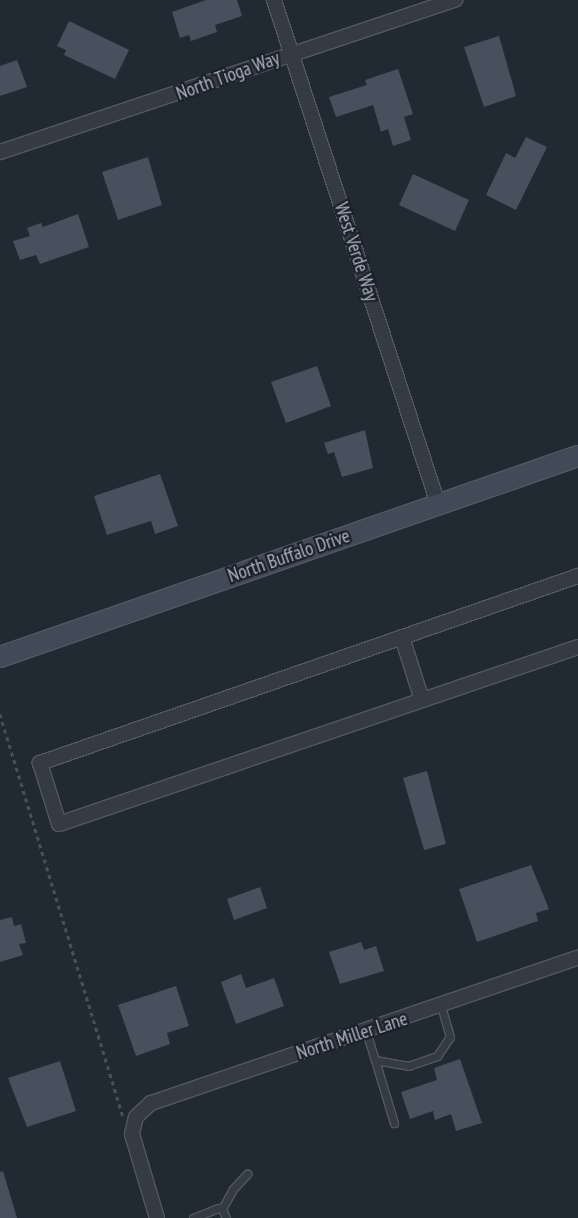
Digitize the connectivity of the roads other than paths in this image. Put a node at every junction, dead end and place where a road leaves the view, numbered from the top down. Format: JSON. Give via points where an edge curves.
{"nodes":[{"id":1,"x":274,"y":0,"type":"edge"},
{"id":2,"x":455,"y":0,"type":"edge"},
{"id":3,"x":292,"y":53,"type":"junction"},
{"id":4,"x":0,"y":152,"type":"edge"},
{"id":5,"x":578,"y":456,"type":"edge"},
{"id":6,"x":438,"y":504,"type":"junction"},
{"id":7,"x":578,"y":576,"type":"edge"},
{"id":8,"x":402,"y":637,"type":"junction"},
{"id":9,"x":578,"y":647,"type":"edge"},
{"id":10,"x":0,"y":657,"type":"edge"},
{"id":11,"x":422,"y":700,"type":"junction"},
{"id":12,"x":578,"y":958,"type":"edge"},
{"id":13,"x":441,"y":1006,"type":"junction"},
{"id":14,"x":366,"y":1031,"type":"junction"},
{"id":15,"x":375,"y":1060,"type":"junction"},
{"id":16,"x":394,"y":1123,"type":"dead end"},
{"id":17,"x":247,"y":1174,"type":"dead end"},
{"id":18,"x":222,"y":1209,"type":"junction"},
{"id":19,"x":157,"y":1218,"type":"edge"},
{"id":20,"x":193,"y":1218,"type":"edge"},
{"id":21,"x":226,"y":1218,"type":"edge"}],
"edges":[{"from":1,"to":3,"type":"street","name":"West Verde Way"},
{"from":2,"to":3,"type":"street","name":"North Tioga Way"},
{"from":3,"to":4,"type":"street","name":"North Tioga Way"},
{"from":3,"to":6,"type":"street","name":"West Verde Way"},
{"from":5,"to":6,"type":"street","name":"North Buffalo Drive"},
{"from":6,"to":10,"type":"street","name":"North Buffalo Drive"},
{"from":7,"to":8,"type":"street"},
{"from":8,"to":11,"type":"street"},
{"from":8,"to":11,"type":"street","via":[[40,763],[58,824]]},
{"from":9,"to":11,"type":"street"},
{"from":12,"to":13,"type":"street","name":"North Miller Lane"},
{"from":13,"to":14,"type":"street","name":"North Miller Lane"},
{"from":13,"to":15,"type":"lane","via":[[450,1036],[437,1056],[408,1066]]},
{"from":14,"to":15,"type":"lane"},
{"from":14,"to":19,"type":"street","name":"North Miller Lane","via":[[151,1103],[133,1123],[133,1140]]},
{"from":15,"to":16,"type":"lane"},
{"from":17,"to":18,"type":"lane"},
{"from":18,"to":20,"type":"lane"},
{"from":18,"to":21,"type":"lane"}]}
